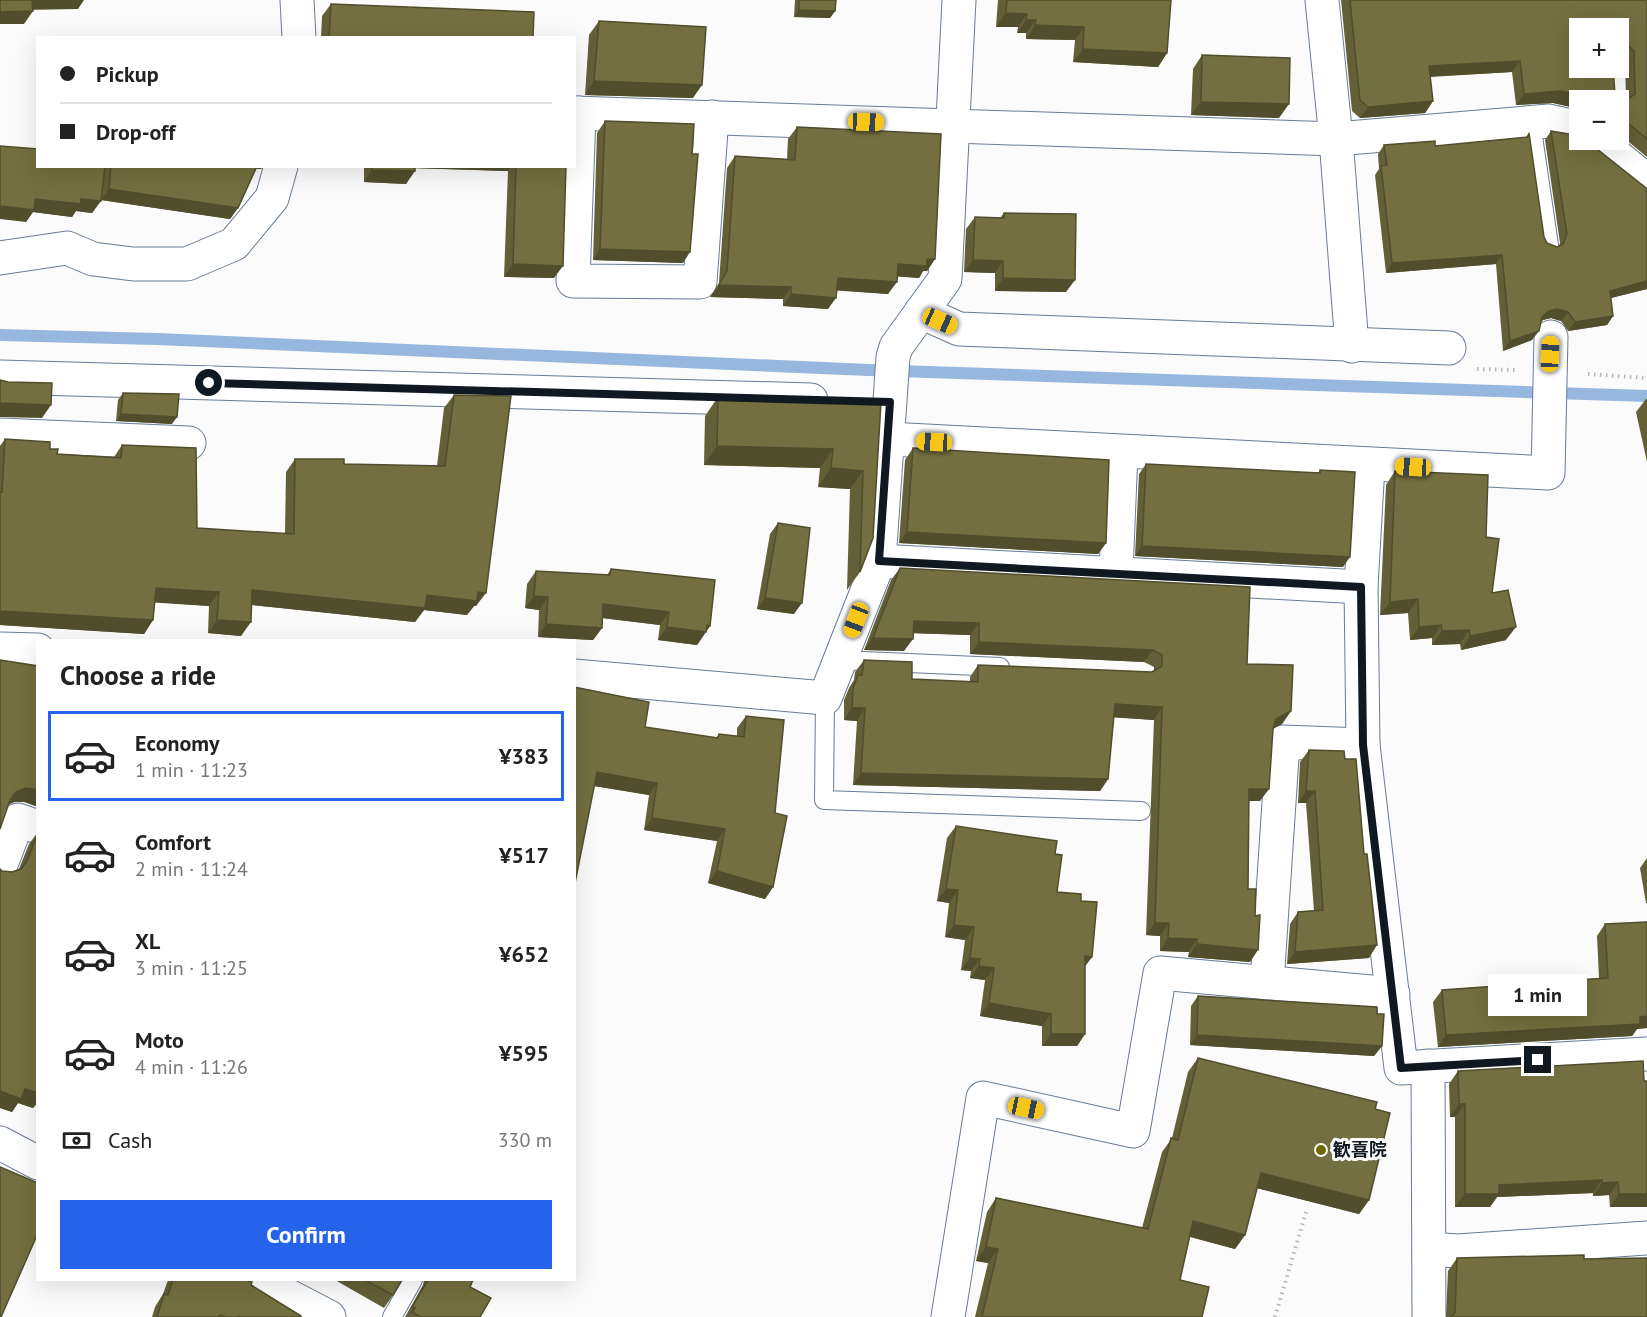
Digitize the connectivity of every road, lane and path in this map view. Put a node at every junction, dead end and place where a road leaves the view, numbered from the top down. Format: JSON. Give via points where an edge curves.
{"nodes":[{"id":1,"x":297,"y":0,"type":"edge"},
{"id":2,"x":959,"y":0,"type":"edge"},
{"id":3,"x":1322,"y":0,"type":"edge"},
{"id":4,"x":299,"y":36,"type":"edge"},
{"id":5,"x":577,"y":113,"type":"edge"},
{"id":6,"x":712,"y":117,"type":"junction"},
{"id":7,"x":1531,"y":123,"type":"junction"},
{"id":8,"x":955,"y":125,"type":"junction"},
{"id":9,"x":1569,"y":126,"type":"edge"},
{"id":10,"x":1336,"y":139,"type":"junction"},
{"id":11,"x":1616,"y":150,"type":"edge"},
{"id":12,"x":576,"y":155,"type":"edge"},
{"id":13,"x":280,"y":168,"type":"edge"},
{"id":14,"x":576,"y":168,"type":"edge"},
{"id":15,"x":1647,"y":181,"type":"edge"},
{"id":16,"x":1548,"y":245,"type":"edge"},
{"id":17,"x":0,"y":258,"type":"edge"},
{"id":18,"x":921,"y":312,"type":"junction"},
{"id":19,"x":1551,"y":337,"type":"dead end"},
{"id":20,"x":1352,"y":346,"type":"junction"},
{"id":21,"x":1449,"y":348,"type":"dead end"},
{"id":22,"x":0,"y":377,"type":"edge"},
{"id":23,"x":892,"y":380,"type":"junction"},
{"id":24,"x":0,"y":435,"type":"edge"},
{"id":25,"x":888,"y":439,"type":"junction"},
{"id":26,"x":189,"y":443,"type":"dead end"},
{"id":27,"x":1121,"y":452,"type":"junction"},
{"id":28,"x":1368,"y":465,"type":"junction"},
{"id":29,"x":879,"y":561,"type":"junction"},
{"id":30,"x":1116,"y":573,"type":"junction"},
{"id":31,"x":1361,"y":587,"type":"junction"},
{"id":32,"x":0,"y":649,"type":"edge"},
{"id":33,"x":36,"y":650,"type":"edge"},
{"id":34,"x":840,"y":660,"type":"junction"},
{"id":35,"x":1016,"y":667,"type":"edge"},
{"id":36,"x":576,"y":676,"type":"edge"},
{"id":37,"x":825,"y":698,"type":"junction"},
{"id":38,"x":1363,"y":745,"type":"junction"},
{"id":39,"x":1141,"y":811,"type":"dead end"},
{"id":40,"x":17,"y":831,"type":"edge"},
{"id":41,"x":0,"y":867,"type":"edge"},
{"id":42,"x":1267,"y":983,"type":"junction"},
{"id":43,"x":1393,"y":994,"type":"junction"},
{"id":44,"x":1647,"y":1054,"type":"edge"},
{"id":45,"x":1428,"y":1066,"type":"junction"},
{"id":46,"x":0,"y":1143,"type":"edge"},
{"id":47,"x":36,"y":1161,"type":"edge"},
{"id":48,"x":1306,"y":1212,"type":"dead end"},
{"id":49,"x":1647,"y":1238,"type":"edge"},
{"id":50,"x":1429,"y":1249,"type":"junction"},
{"id":51,"x":260,"y":1281,"type":"edge"},
{"id":52,"x":412,"y":1281,"type":"edge"},
{"id":53,"x":329,"y":1317,"type":"edge"},
{"id":54,"x":392,"y":1317,"type":"edge"},
{"id":55,"x":948,"y":1317,"type":"edge"},
{"id":56,"x":1275,"y":1317,"type":"edge"},
{"id":57,"x":1429,"y":1317,"type":"edge"}],
"edges":[{"from":1,"to":4,"type":"street"},
{"from":2,"to":8,"type":"street"},
{"from":3,"to":10,"type":"street"},
{"from":5,"to":6,"type":"street"},
{"from":5,"to":12,"type":"street"},
{"from":6,"to":8,"type":"street"},
{"from":6,"to":14,"type":"street","via":[[700,282],[573,281]]},
{"from":7,"to":9,"type":"street","via":[[1549,121]]},
{"from":7,"to":10,"type":"street"},
{"from":7,"to":16,"type":"lane"},
{"from":8,"to":10,"type":"street"},
{"from":8,"to":18,"type":"street","via":[[945,279]]},
{"from":10,"to":20,"type":"street"},
{"from":11,"to":15,"type":"street"},
{"from":13,"to":17,"type":"street","via":[[272,198],[234,244],[187,264],[93,259],[67,248]]},
{"from":18,"to":20,"type":"street","via":[[959,329]]},
{"from":18,"to":23,"type":"street","via":[[896,347]]},
{"from":19,"to":28,"type":"street","via":[[1548,472]]},
{"from":20,"to":21,"type":"street"},
{"from":22,"to":23,"type":"street","via":[[849,401]]},
{"from":23,"to":25,"type":"street"},
{"from":24,"to":26,"type":"street"},
{"from":25,"to":27,"type":"street"},
{"from":25,"to":29,"type":"street"},
{"from":27,"to":28,"type":"street"},
{"from":27,"to":30,"type":"street"},
{"from":28,"to":31,"type":"street"},
{"from":29,"to":30,"type":"street"},
{"from":29,"to":34,"type":"street"},
{"from":30,"to":31,"type":"street"},
{"from":31,"to":38,"type":"street"},
{"from":32,"to":33,"type":"street"},
{"from":34,"to":35,"type":"lane"},
{"from":34,"to":37,"type":"street"},
{"from":36,"to":37,"type":"street"},
{"from":37,"to":39,"type":"lane","via":[[824,800]]},
{"from":38,"to":42,"type":"street","via":[[1283,742]]},
{"from":38,"to":43,"type":"street"},
{"from":40,"to":41,"type":"street"},
{"from":42,"to":43,"type":"street"},
{"from":42,"to":55,"type":"street","via":[[1160,974],[1132,1131],[984,1098]]},
{"from":43,"to":45,"type":"street","via":[[1401,1068]]},
{"from":44,"to":45,"type":"street"},
{"from":45,"to":50,"type":"street"},
{"from":46,"to":47,"type":"street"},
{"from":48,"to":56,"type":"path"},
{"from":49,"to":50,"type":"street","via":[[1458,1251]]},
{"from":50,"to":57,"type":"street"},
{"from":51,"to":53,"type":"street"},
{"from":52,"to":54,"type":"lane"}]}
